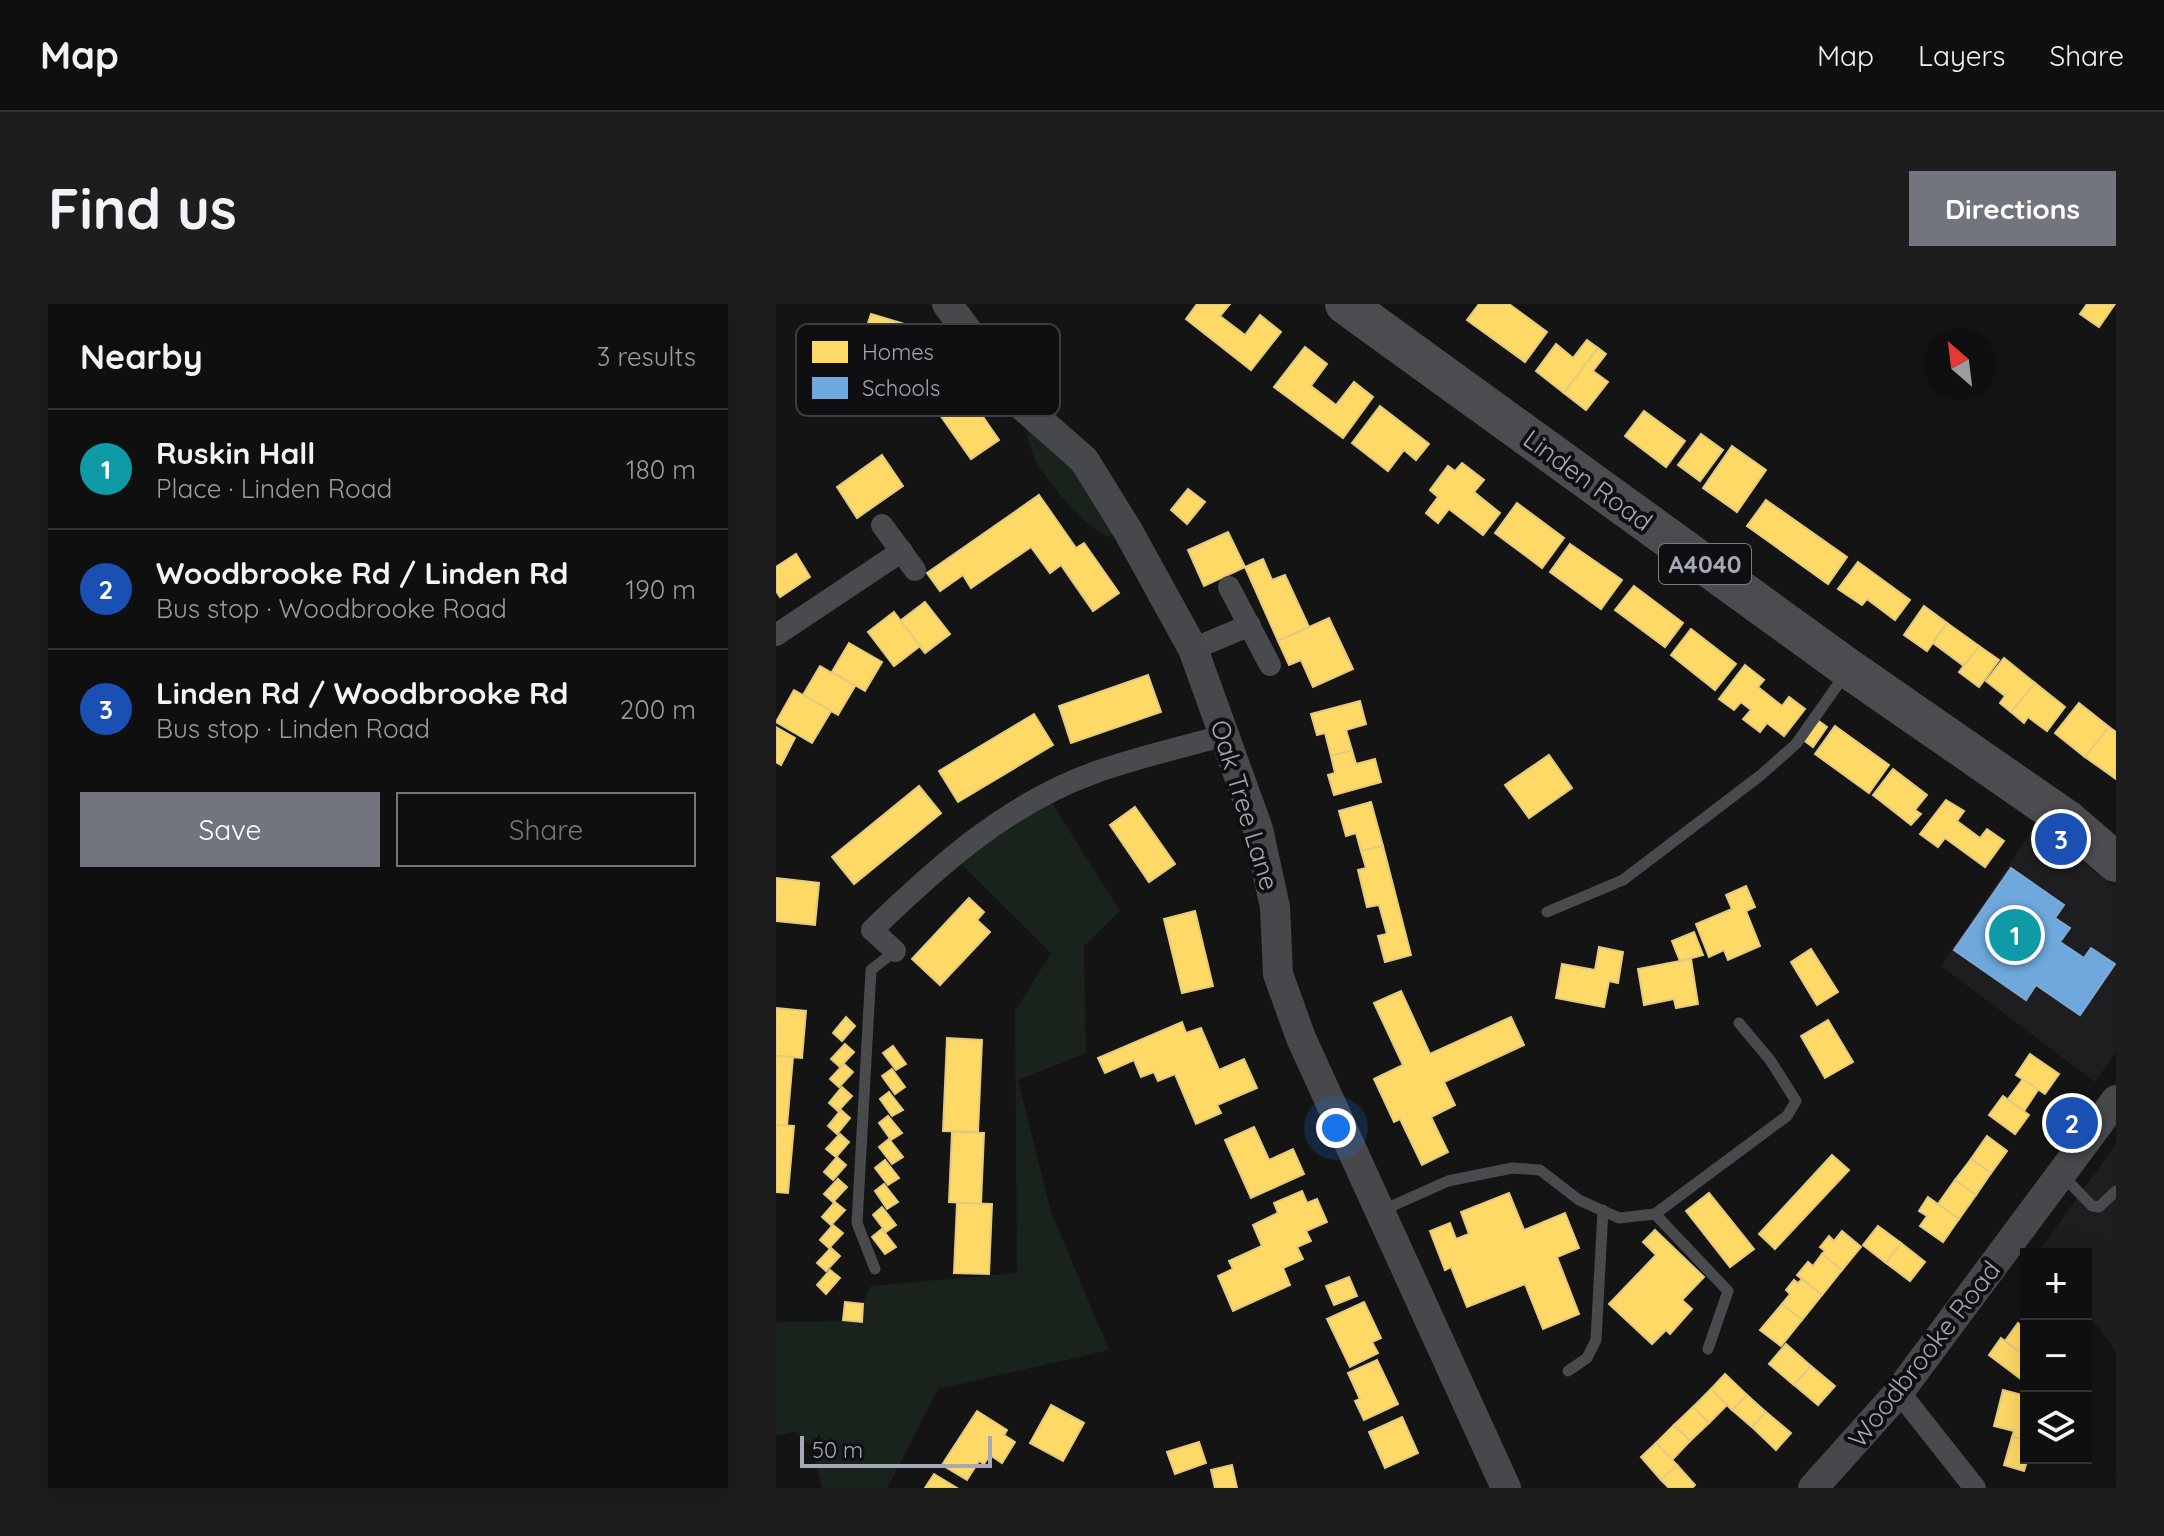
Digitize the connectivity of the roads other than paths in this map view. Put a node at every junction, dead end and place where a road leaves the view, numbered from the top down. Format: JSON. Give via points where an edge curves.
{"nodes":[{"id":1,"x":947,"y":304,"type":"edge"},
{"id":2,"x":1345,"y":304,"type":"edge"},
{"id":3,"x":962,"y":324,"type":"edge"},
{"id":4,"x":1034,"y":416,"type":"edge"},
{"id":5,"x":882,"y":525,"type":"dead end"},
{"id":6,"x":902,"y":551,"type":"junction"},
{"id":7,"x":915,"y":570,"type":"dead end"},
{"id":8,"x":1229,"y":587,"type":"dead end"},
{"id":9,"x":1250,"y":625,"type":"junction"},
{"id":10,"x":776,"y":635,"type":"edge"},
{"id":11,"x":1193,"y":649,"type":"junction"},
{"id":12,"x":1270,"y":665,"type":"dead end"},
{"id":13,"x":1849,"y":669,"type":"junction"},
{"id":14,"x":1226,"y":735,"type":"junction"},
{"id":15,"x":2067,"y":820,"type":"junction"},
{"id":16,"x":2116,"y":847,"type":"edge"},
{"id":17,"x":2116,"y":862,"type":"edge"},
{"id":18,"x":1547,"y":912,"type":"dead end"},
{"id":19,"x":895,"y":951,"type":"joint"},
{"id":20,"x":1739,"y":1023,"type":"dead end"},
{"id":21,"x":2116,"y":1100,"type":"edge"},
{"id":22,"x":2061,"y":1175,"type":"junction"},
{"id":23,"x":2116,"y":1191,"type":"edge"},
{"id":24,"x":1603,"y":1210,"type":"junction"},
{"id":25,"x":1380,"y":1212,"type":"junction"},
{"id":26,"x":1655,"y":1214,"type":"junction"},
{"id":27,"x":875,"y":1269,"type":"dead end"},
{"id":28,"x":1708,"y":1349,"type":"dead end"},
{"id":29,"x":1568,"y":1371,"type":"dead end"},
{"id":30,"x":1899,"y":1392,"type":"junction"},
{"id":31,"x":1506,"y":1488,"type":"edge"},
{"id":32,"x":1813,"y":1488,"type":"edge"},
{"id":33,"x":1975,"y":1488,"type":"edge"}],
"edges":[{"from":1,"to":3,"type":"street","name":"Oak Tree Lane"},
{"from":2,"to":13,"type":"highway","name":"Linden Road","number":"A4040"},
{"from":4,"to":11,"type":"street","name":"Oak Tree Lane","via":[[1084,460]]},
{"from":5,"to":6,"type":"street"},
{"from":6,"to":7,"type":"street"},
{"from":6,"to":10,"type":"street"},
{"from":8,"to":9,"type":"street"},
{"from":9,"to":11,"type":"street"},
{"from":9,"to":12,"type":"street"},
{"from":11,"to":14,"type":"street","name":"Oak Tree Lane"},
{"from":13,"to":15,"type":"highway","name":"Linden Road","number":"A4040"},
{"from":13,"to":18,"type":"lane","via":[[1796,744],[1761,775],[1623,880]]},
{"from":14,"to":19,"type":"street","via":[[1095,772],[984,830],[864,924]]},
{"from":14,"to":25,"type":"street","name":"Oak Tree Lane","via":[[1269,870],[1278,974],[1301,1038]]},
{"from":15,"to":16,"type":"highway","name":"Linden Road","number":"A4040"},
{"from":15,"to":17,"type":"highway","name":"Linden Road","number":"A4040"},
{"from":19,"to":27,"type":"lane","via":[[871,970],[857,1223]]},
{"from":20,"to":26,"type":"lane","via":[[1796,1101],[1787,1116]]},
{"from":21,"to":22,"type":"street","name":"Woodbrooke Road"},
{"from":22,"to":23,"type":"lane","via":[[2092,1206],[2099,1207]]},
{"from":22,"to":30,"type":"street","name":"Woodbrooke Road"},
{"from":24,"to":25,"type":"lane","via":[[1579,1200],[1540,1170],[1512,1168],[1448,1181]]},
{"from":24,"to":26,"type":"lane","via":[[1619,1218]]},
{"from":24,"to":29,"type":"lane","via":[[1596,1340],[1587,1358]]},
{"from":25,"to":31,"type":"street","name":"Oak Tree Lane"},
{"from":26,"to":28,"type":"lane","via":[[1728,1291]]},
{"from":30,"to":32,"type":"street","name":"Woodbrooke Road"},
{"from":30,"to":33,"type":"street"}]}
